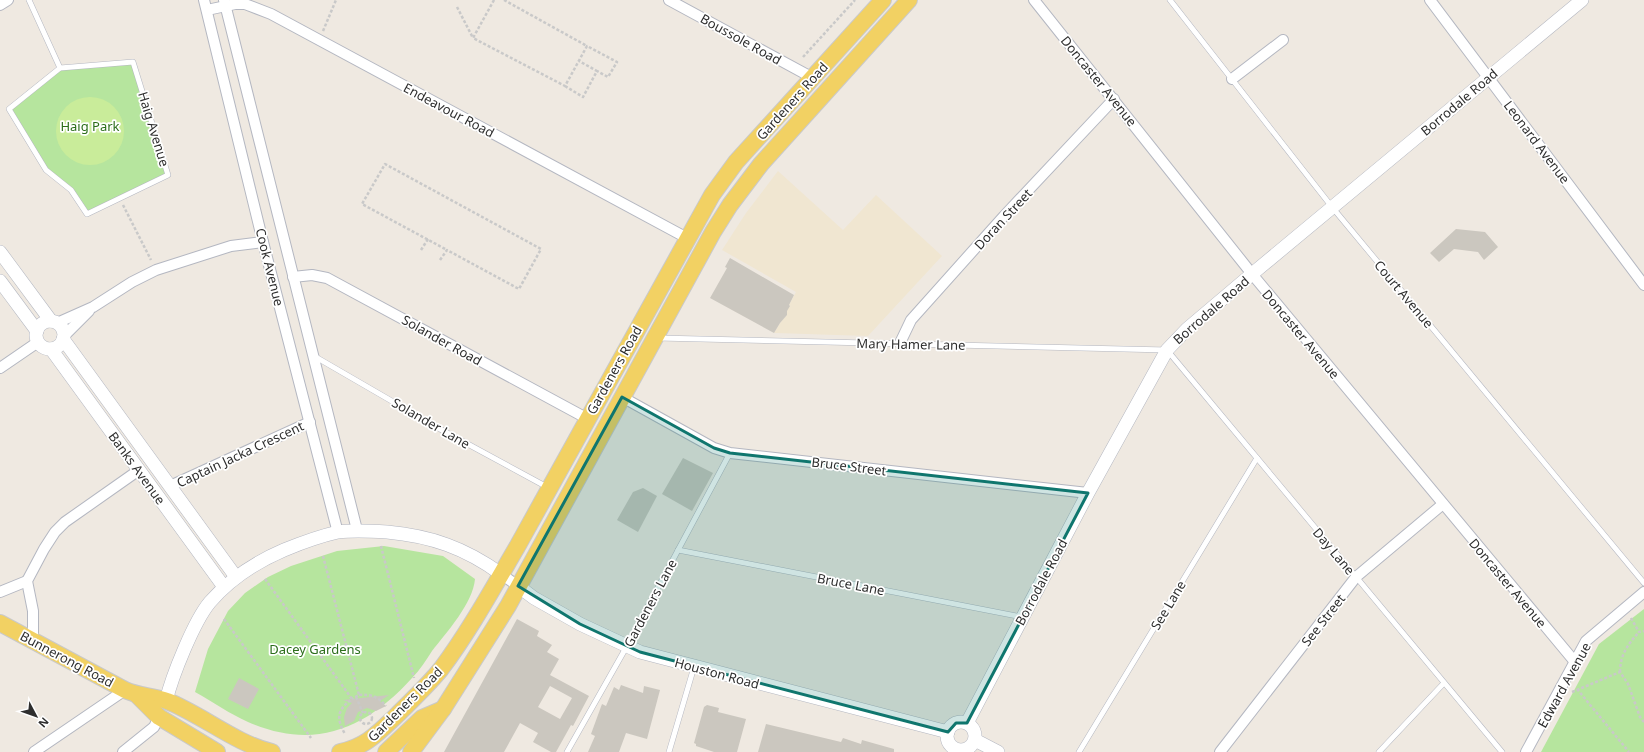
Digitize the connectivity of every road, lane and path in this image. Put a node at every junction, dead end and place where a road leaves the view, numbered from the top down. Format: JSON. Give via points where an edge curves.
{"nodes":[{"id":1,"x":8,"y":0,"type":"edge"},
{"id":2,"x":29,"y":0,"type":"edge"},
{"id":3,"x":204,"y":0,"type":"edge"},
{"id":4,"x":336,"y":0,"type":"edge"},
{"id":5,"x":494,"y":0,"type":"edge"},
{"id":6,"x":504,"y":0,"type":"edge"},
{"id":7,"x":669,"y":0,"type":"edge"},
{"id":8,"x":855,"y":0,"type":"edge"},
{"id":9,"x":883,"y":0,"type":"edge"},
{"id":10,"x":909,"y":0,"type":"edge"},
{"id":11,"x":1034,"y":0,"type":"edge"},
{"id":12,"x":1170,"y":0,"type":"edge"},
{"id":13,"x":1430,"y":0,"type":"edge"},
{"id":14,"x":1582,"y":0,"type":"edge"},
{"id":15,"x":225,"y":3,"type":"edge"},
{"id":16,"x":0,"y":5,"type":"edge"},
{"id":17,"x":456,"y":7,"type":"dead end"},
{"id":18,"x":207,"y":10,"type":"junction"},
{"id":19,"x":473,"y":38,"type":"junction"},
{"id":20,"x":320,"y":40,"type":"junction"},
{"id":21,"x":1283,"y":40,"type":"dead end"},
{"id":22,"x":588,"y":46,"type":"junction"},
{"id":23,"x":803,"y":57,"type":"dead end"},
{"id":24,"x":579,"y":61,"type":"junction"},
{"id":25,"x":60,"y":68,"type":"junction"},
{"id":26,"x":597,"y":71,"type":"junction"},
{"id":27,"x":1489,"y":77,"type":"junction"},
{"id":28,"x":813,"y":78,"type":"junction"},
{"id":29,"x":1232,"y":79,"type":"junction"},
{"id":30,"x":565,"y":86,"type":"junction"},
{"id":31,"x":1114,"y":100,"type":"junction"},
{"id":32,"x":120,"y":198,"type":"junction"},
{"id":33,"x":1332,"y":207,"type":"junction"},
{"id":34,"x":687,"y":238,"type":"junction"},
{"id":35,"x":428,"y":239,"type":"junction"},
{"id":36,"x":263,"y":242,"type":"junction"},
{"id":37,"x":421,"y":250,"type":"dead end"},
{"id":38,"x":447,"y":250,"type":"junction"},
{"id":39,"x":0,"y":252,"type":"edge"},
{"id":40,"x":440,"y":260,"type":"dead end"},
{"id":41,"x":156,"y":270,"type":"junction"},
{"id":42,"x":1252,"y":274,"type":"junction"},
{"id":43,"x":293,"y":277,"type":"junction"},
{"id":44,"x":0,"y":281,"type":"edge"},
{"id":45,"x":1644,"y":285,"type":"edge"},
{"id":46,"x":93,"y":307,"type":"junction"},
{"id":47,"x":54,"y":322,"type":"junction"},
{"id":48,"x":37,"y":337,"type":"junction"},
{"id":49,"x":64,"y":338,"type":"junction"},
{"id":50,"x":656,"y":338,"type":"junction"},
{"id":51,"x":900,"y":343,"type":"junction"},
{"id":52,"x":51,"y":349,"type":"junction"},
{"id":53,"x":1167,"y":350,"type":"junction"},
{"id":54,"x":314,"y":356,"type":"junction"},
{"id":55,"x":0,"y":368,"type":"edge"},
{"id":56,"x":622,"y":397,"type":"junction"},
{"id":57,"x":588,"y":419,"type":"junction"},
{"id":58,"x":310,"y":422,"type":"junction"},
{"id":59,"x":730,"y":453,"type":"junction"},
{"id":60,"x":1257,"y":458,"type":"junction"},
{"id":61,"x":139,"y":470,"type":"junction"},
{"id":62,"x":170,"y":486,"type":"junction"},
{"id":63,"x":550,"y":489,"type":"junction"},
{"id":64,"x":1088,"y":493,"type":"junction"},
{"id":65,"x":1443,"y":504,"type":"junction"},
{"id":66,"x":357,"y":530,"type":"junction"},
{"id":67,"x":338,"y":532,"type":"junction"},
{"id":68,"x":381,"y":546,"type":"dead end"},
{"id":69,"x":678,"y":550,"type":"junction"},
{"id":70,"x":323,"y":556,"type":"dead end"},
{"id":71,"x":502,"y":574,"type":"junction"},
{"id":72,"x":236,"y":577,"type":"junction"},
{"id":73,"x":1356,"y":577,"type":"junction"},
{"id":74,"x":265,"y":579,"type":"dead end"},
{"id":75,"x":27,"y":581,"type":"junction"},
{"id":76,"x":1644,"y":583,"type":"edge"},
{"id":77,"x":518,"y":586,"type":"junction"},
{"id":78,"x":224,"y":588,"type":"junction"},
{"id":79,"x":0,"y":592,"type":"edge"},
{"id":80,"x":1644,"y":592,"type":"edge"},
{"id":81,"x":1625,"y":608,"type":"junction"},
{"id":82,"x":1023,"y":617,"type":"junction"},
{"id":83,"x":224,"y":619,"type":"dead end"},
{"id":84,"x":0,"y":624,"type":"edge"},
{"id":85,"x":1644,"y":630,"type":"edge"},
{"id":86,"x":1639,"y":632,"type":"junction"},
{"id":87,"x":33,"y":641,"type":"junction"},
{"id":88,"x":626,"y":647,"type":"junction"},
{"id":89,"x":1575,"y":662,"type":"junction"},
{"id":90,"x":694,"y":667,"type":"junction"},
{"id":91,"x":1620,"y":672,"type":"junction"},
{"id":92,"x":1566,"y":678,"type":"junction"},
{"id":93,"x":416,"y":680,"type":"dead end"},
{"id":94,"x":1444,"y":683,"type":"junction"},
{"id":95,"x":1577,"y":690,"type":"junction"},
{"id":96,"x":130,"y":692,"type":"junction"},
{"id":97,"x":358,"y":696,"type":"junction"},
{"id":98,"x":352,"y":699,"type":"junction"},
{"id":99,"x":166,"y":701,"type":"junction"},
{"id":100,"x":387,"y":707,"type":"dead end"},
{"id":101,"x":443,"y":709,"type":"junction"},
{"id":102,"x":363,"y":713,"type":"junction"},
{"id":103,"x":160,"y":717,"type":"junction"},
{"id":104,"x":1644,"y":722,"type":"edge"},
{"id":105,"x":967,"y":723,"type":"junction"},
{"id":106,"x":948,"y":732,"type":"junction"},
{"id":107,"x":345,"y":734,"type":"dead end"},
{"id":108,"x":311,"y":738,"type":"dead end"},
{"id":109,"x":975,"y":740,"type":"junction"},
{"id":110,"x":953,"y":750,"type":"edge"},
{"id":111,"x":359,"y":751,"type":"edge"},
{"id":112,"x":34,"y":752,"type":"edge"},
{"id":113,"x":123,"y":752,"type":"edge"},
{"id":114,"x":217,"y":752,"type":"edge"},
{"id":115,"x":272,"y":752,"type":"edge"},
{"id":116,"x":340,"y":752,"type":"edge"},
{"id":117,"x":386,"y":752,"type":"edge"},
{"id":118,"x":411,"y":752,"type":"edge"},
{"id":119,"x":566,"y":752,"type":"edge"},
{"id":120,"x":669,"y":752,"type":"edge"},
{"id":121,"x":998,"y":752,"type":"edge"},
{"id":122,"x":1079,"y":752,"type":"edge"},
{"id":123,"x":1220,"y":752,"type":"edge"},
{"id":124,"x":1379,"y":752,"type":"edge"},
{"id":125,"x":1502,"y":752,"type":"edge"},
{"id":126,"x":1526,"y":752,"type":"edge"},
{"id":127,"x":1629,"y":752,"type":"edge"}],
"edges":[{"from":1,"to":16,"type":"street"},
{"from":2,"to":25,"type":"lane"},
{"from":3,"to":18,"type":"street","name":"Cook Avenue"},
{"from":4,"to":20,"type":"path"},
{"from":5,"to":19,"type":"path"},
{"from":6,"to":22,"type":"path"},
{"from":7,"to":28,"type":"street","name":"Boussole Road"},
{"from":8,"to":23,"type":"path"},
{"from":9,"to":28,"type":"main road","name":"Gardeners Road"},
{"from":10,"to":50,"type":"main road","name":"Gardeners Road","via":[[743,186],[713,232]]},
{"from":11,"to":31,"type":"street","name":"Doncaster Avenue"},
{"from":12,"to":29,"type":"lane","name":"Court Avenue"},
{"from":13,"to":27,"type":"street","name":"Leonard Avenue"},
{"from":14,"to":27,"type":"street","name":"Borrodale Road"},
{"from":15,"to":18,"type":"street","name":"Endeavour Road"},
{"from":15,"to":20,"type":"street","name":"Endeavour Road","via":[[245,4],[271,14]]},
{"from":15,"to":43,"type":"street","name":"Cook Avenue"},
{"from":17,"to":19,"type":"path"},
{"from":18,"to":36,"type":"street","name":"Cook Avenue"},
{"from":19,"to":30,"type":"path"},
{"from":20,"to":34,"type":"street","name":"Endeavour Road"},
{"from":21,"to":29,"type":"street"},
{"from":22,"to":24,"type":"path"},
{"from":22,"to":26,"type":"path","via":[[617,62],[608,77]]},
{"from":24,"to":26,"type":"path"},
{"from":24,"to":30,"type":"path"},
{"from":25,"to":32,"type":"lane","name":"Haig Avenue","via":[[9,109],[46,170],[71,190],[87,214]]},
{"from":25,"to":32,"type":"lane","name":"Haig Avenue","via":[[133,62],[168,175]]},
{"from":26,"to":30,"type":"path","via":[[583,96]]},
{"from":27,"to":33,"type":"street","name":"Borrodale Road"},
{"from":27,"to":45,"type":"street","name":"Leonard Avenue"},
{"from":28,"to":34,"type":"main road","name":"Gardeners Road","via":[[725,176]]},
{"from":29,"to":33,"type":"lane","name":"Court Avenue"},
{"from":31,"to":42,"type":"street","name":"Doncaster Avenue"},
{"from":31,"to":51,"type":"street","name":"Doran Street","via":[[1004,216],[911,320]]},
{"from":32,"to":41,"type":"path"},
{"from":33,"to":42,"type":"street","name":"Borrodale Road"},
{"from":33,"to":76,"type":"lane","name":"Court Avenue"},
{"from":34,"to":57,"type":"main road","name":"Gardeners Road"},
{"from":35,"to":37,"type":"path"},
{"from":35,"to":38,"type":"path"},
{"from":35,"to":38,"type":"path","via":[[362,204],[385,164],[541,249],[519,289]]},
{"from":36,"to":41,"type":"street","via":[[231,246]]},
{"from":36,"to":58,"type":"street","name":"Cook Avenue"},
{"from":38,"to":40,"type":"path"},
{"from":39,"to":47,"type":"street"},
{"from":41,"to":46,"type":"street"},
{"from":42,"to":53,"type":"street","name":"Borrodale Road","via":[[1187,329]]},
{"from":42,"to":65,"type":"street","name":"Doncaster Avenue"},
{"from":43,"to":54,"type":"street","name":"Cook Avenue"},
{"from":43,"to":57,"type":"street","name":"Solander Road","via":[[312,275],[327,278]]},
{"from":44,"to":48,"type":"street"},
{"from":46,"to":47,"type":"street"},
{"from":46,"to":49,"type":"street"},
{"from":47,"to":48,"type":"street","via":[[42,324]]},
{"from":47,"to":49,"type":"street","via":[[62,329]]},
{"from":48,"to":52,"type":"street","via":[[44,348]]},
{"from":48,"to":55,"type":"street"},
{"from":49,"to":52,"type":"street","via":[[59,346]]},
{"from":49,"to":62,"type":"street","name":"Banks Avenue"},
{"from":50,"to":51,"type":"lane","name":"Mary Hamer Lane"},
{"from":50,"to":56,"type":"main road","name":"Gardeners Road"},
{"from":51,"to":53,"type":"lane","name":"Mary Hamer Lane"},
{"from":52,"to":61,"type":"street","name":"Banks Avenue"},
{"from":53,"to":60,"type":"lane","name":"Day Lane"},
{"from":53,"to":64,"type":"street","name":"Borrodale Road"},
{"from":54,"to":63,"type":"lane","name":"Solander Lane"},
{"from":54,"to":66,"type":"street","name":"Cook Avenue"},
{"from":56,"to":59,"type":"street","name":"Bruce Street","via":[[714,448]]},
{"from":56,"to":77,"type":"main road","name":"Gardeners Road"},
{"from":57,"to":63,"type":"main road","name":"Gardeners Road"},
{"from":58,"to":62,"type":"street","name":"Captain Jacka Crescent"},
{"from":58,"to":67,"type":"street","name":"Cook Avenue"},
{"from":59,"to":64,"type":"street","name":"Bruce Street"},
{"from":59,"to":69,"type":"lane","name":"Gardeners Lane"},
{"from":60,"to":73,"type":"lane","name":"Day Lane"},
{"from":60,"to":122,"type":"lane","name":"See Lane"},
{"from":61,"to":75,"type":"street","via":[[65,522],[44,548]]},
{"from":61,"to":78,"type":"street","name":"Banks Avenue"},
{"from":62,"to":72,"type":"street","name":"Banks Avenue"},
{"from":63,"to":71,"type":"main road","name":"Gardeners Road"},
{"from":64,"to":82,"type":"street","name":"Borrodale Road"},
{"from":65,"to":73,"type":"street","name":"See Street"},
{"from":65,"to":89,"type":"street","name":"Doncaster Avenue"},
{"from":66,"to":67,"type":"street"},
{"from":66,"to":71,"type":"street","via":[[407,534],[429,539],[474,556]]},
{"from":67,"to":72,"type":"street","via":[[274,554]]},
{"from":68,"to":93,"type":"path"},
{"from":69,"to":82,"type":"lane","name":"Bruce Lane"},
{"from":69,"to":88,"type":"lane","name":"Gardeners Lane"},
{"from":70,"to":97,"type":"path"},
{"from":71,"to":77,"type":"street","name":"Houston Road"},
{"from":71,"to":111,"type":"main road","name":"Gardeners Road","via":[[440,670]]},
{"from":72,"to":78,"type":"street"},
{"from":73,"to":94,"type":"lane","name":"Day Lane"},
{"from":73,"to":123,"type":"street","name":"See Street"},
{"from":74,"to":98,"type":"path"},
{"from":75,"to":79,"type":"street"},
{"from":75,"to":87,"type":"street","via":[[33,611]]},
{"from":77,"to":88,"type":"street","name":"Houston Road","via":[[541,602]]},
{"from":77,"to":101,"type":"main road","name":"Gardeners Road"},
{"from":78,"to":99,"type":"street","via":[[209,604],[198,622]]},
{"from":80,"to":81,"type":"street","name":"Edward Avenue"},
{"from":81,"to":86,"type":"path"},
{"from":81,"to":89,"type":"street","name":"Edward Avenue","via":[[1586,641]]},
{"from":82,"to":105,"type":"street","name":"Borrodale Road"},
{"from":83,"to":108,"type":"path"},
{"from":84,"to":87,"type":"main road","name":"Bunnerong Road"},
{"from":85,"to":86,"type":"path"},
{"from":86,"to":91,"type":"path","via":[[1624,652]]},
{"from":87,"to":96,"type":"main road","name":"Bunnerong Road"},
{"from":88,"to":90,"type":"street","name":"Houston Road"},
{"from":88,"to":119,"type":"lane","name":"Gardeners Lane"},
{"from":89,"to":92,"type":"street","name":"Edward Avenue"},
{"from":90,"to":106,"type":"street","name":"Houston Road"},
{"from":90,"to":120,"type":"lane"},
{"from":91,"to":95,"type":"path"},
{"from":91,"to":104,"type":"path","via":[[1628,684]]},
{"from":92,"to":95,"type":"path"},
{"from":92,"to":126,"type":"street","name":"Edward Avenue"},
{"from":94,"to":124,"type":"lane"},
{"from":94,"to":125,"type":"lane","name":"Day Lane"},
{"from":95,"to":127,"type":"path"},
{"from":96,"to":99,"type":"main road","name":"Bunnerong Road"},
{"from":96,"to":103,"type":"main road","name":"Bunnerong Road"},
{"from":96,"to":112,"type":"street"},
{"from":97,"to":98,"type":"path"},
{"from":97,"to":100,"type":"path","via":[[377,697]]},
{"from":97,"to":102,"type":"path"},
{"from":98,"to":107,"type":"path","via":[[339,713],[340,725]]},
{"from":99,"to":115,"type":"main road","name":"Bunnerong Road","via":[[242,740]]},
{"from":101,"to":117,"type":"main road","via":[[422,718]]},
{"from":101,"to":118,"type":"main road","name":"Gardeners Road"},
{"from":102,"to":102,"type":"path","via":[[360,720],[368,723],[371,715],[368,712]]},
{"from":103,"to":113,"type":"street","via":[[154,727]]},
{"from":103,"to":114,"type":"main road","name":"Bunnerong Road"},
{"from":105,"to":106,"type":"street","via":[[956,723]]},
{"from":105,"to":109,"type":"street","via":[[973,729]]},
{"from":106,"to":110,"type":"street","via":[[948,741]]},
{"from":109,"to":110,"type":"street","via":[[965,750]]},
{"from":109,"to":121,"type":"street"},
{"from":111,"to":116,"type":"main road"}]}
